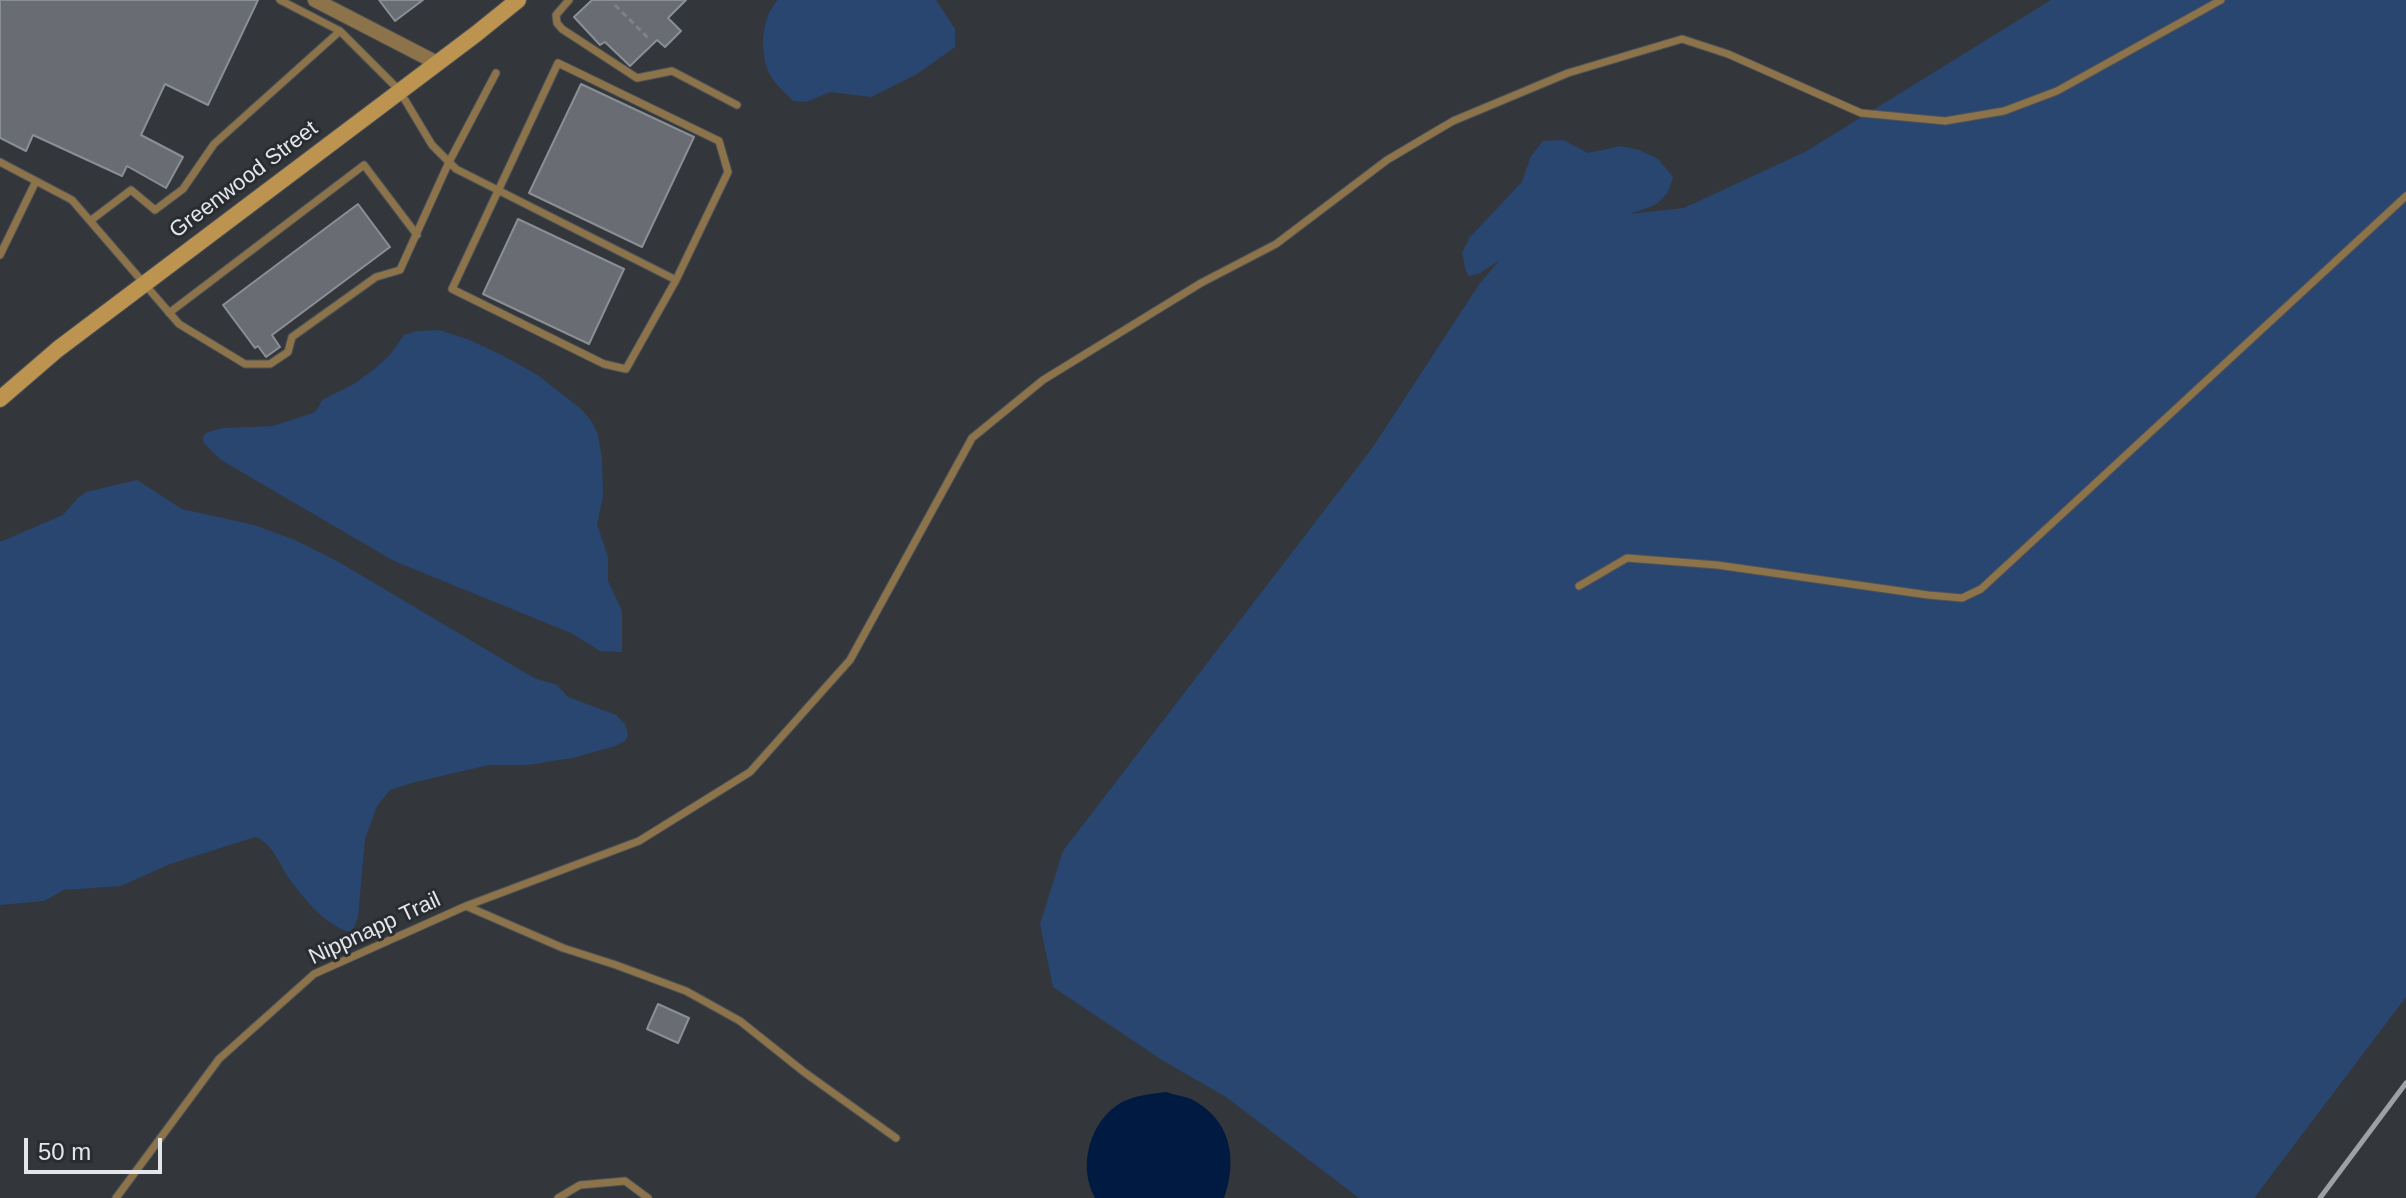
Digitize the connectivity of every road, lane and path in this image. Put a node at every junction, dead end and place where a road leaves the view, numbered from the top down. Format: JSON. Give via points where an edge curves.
{"nodes":[{"id":1,"x":280,"y":0,"type":"edge"},
{"id":2,"x":315,"y":0,"type":"edge"},
{"id":3,"x":518,"y":0,"type":"edge"},
{"id":4,"x":569,"y":0,"type":"edge"},
{"id":5,"x":2221,"y":0,"type":"edge"},
{"id":6,"x":615,"y":5,"type":"dead end"},
{"id":7,"x":340,"y":31,"type":"junction"},
{"id":8,"x":648,"y":38,"type":"dead end"},
{"id":9,"x":437,"y":63,"type":"junction"},
{"id":10,"x":496,"y":73,"type":"dead end"},
{"id":11,"x":399,"y":90,"type":"junction"},
{"id":12,"x":737,"y":105,"type":"dead end"},
{"id":13,"x":0,"y":162,"type":"edge"},
{"id":14,"x":449,"y":162,"type":"junction"},
{"id":15,"x":36,"y":181,"type":"junction"},
{"id":16,"x":498,"y":191,"type":"junction"},
{"id":17,"x":2406,"y":196,"type":"edge"},
{"id":18,"x":90,"y":221,"type":"junction"},
{"id":19,"x":417,"y":235,"type":"junction"},
{"id":20,"x":0,"y":255,"type":"edge"},
{"id":21,"x":676,"y":280,"type":"junction"},
{"id":22,"x":144,"y":284,"type":"junction"},
{"id":23,"x":169,"y":313,"type":"junction"},
{"id":24,"x":0,"y":399,"type":"edge"},
{"id":25,"x":1579,"y":586,"type":"dead end"},
{"id":26,"x":466,"y":906,"type":"junction"},
{"id":27,"x":896,"y":1138,"type":"dead end"},
{"id":28,"x":116,"y":1198,"type":"edge"},
{"id":29,"x":558,"y":1198,"type":"edge"},
{"id":30,"x":648,"y":1198,"type":"edge"}],
"edges":[{"from":1,"to":7,"type":"lane"},
{"from":2,"to":9,"type":"street"},
{"from":3,"to":9,"type":"main road","name":"Greenwood Street"},
{"from":4,"to":12,"type":"lane","via":[[556,15],[562,29],[637,78],[672,71]]},
{"from":5,"to":26,"type":"lane","via":[[2057,91],[2004,111],[1945,121],[1861,113],[1682,39],[1568,73],[1453,121],[1387,160],[1276,244],[1201,283],[1043,380],[972,438],[850,660],[750,772],[639,841]]},
{"from":6,"to":8,"type":"path"},
{"from":7,"to":11,"type":"lane"},
{"from":7,"to":18,"type":"lane","via":[[214,144],[183,189],[155,210],[131,190]]},
{"from":9,"to":11,"type":"main road","name":"Greenwood Street"},
{"from":10,"to":14,"type":"lane"},
{"from":11,"to":14,"type":"lane","via":[[432,145]]},
{"from":11,"to":22,"type":"main road","name":"Greenwood Street"},
{"from":13,"to":15,"type":"lane"},
{"from":14,"to":16,"type":"lane"},
{"from":14,"to":19,"type":"lane"},
{"from":15,"to":18,"type":"lane","via":[[72,200]]},
{"from":15,"to":20,"type":"lane"},
{"from":16,"to":21,"type":"lane"},
{"from":16,"to":21,"type":"lane","via":[[452,289],[604,364],[626,369]]},
{"from":16,"to":21,"type":"lane","via":[[558,63],[719,141],[728,172]]},
{"from":17,"to":25,"type":"lane","via":[[1981,589],[1962,598],[1627,558]]},
{"from":18,"to":22,"type":"lane"},
{"from":19,"to":23,"type":"lane","via":[[400,270],[376,277],[292,337],[288,352],[270,364],[245,364]]},
{"from":19,"to":23,"type":"lane","via":[[364,165]]},
{"from":22,"to":23,"type":"lane"},
{"from":22,"to":24,"type":"main road","name":"Greenwood Street"},
{"from":26,"to":27,"type":"lane","name":"Nippnapp Trail","via":[[563,948],[686,991],[740,1021]]},
{"from":26,"to":28,"type":"lane","name":"Nippnapp Trail","via":[[314,974],[219,1059]]},
{"from":29,"to":30,"type":"lane","via":[[580,1185],[625,1181]]}]}
